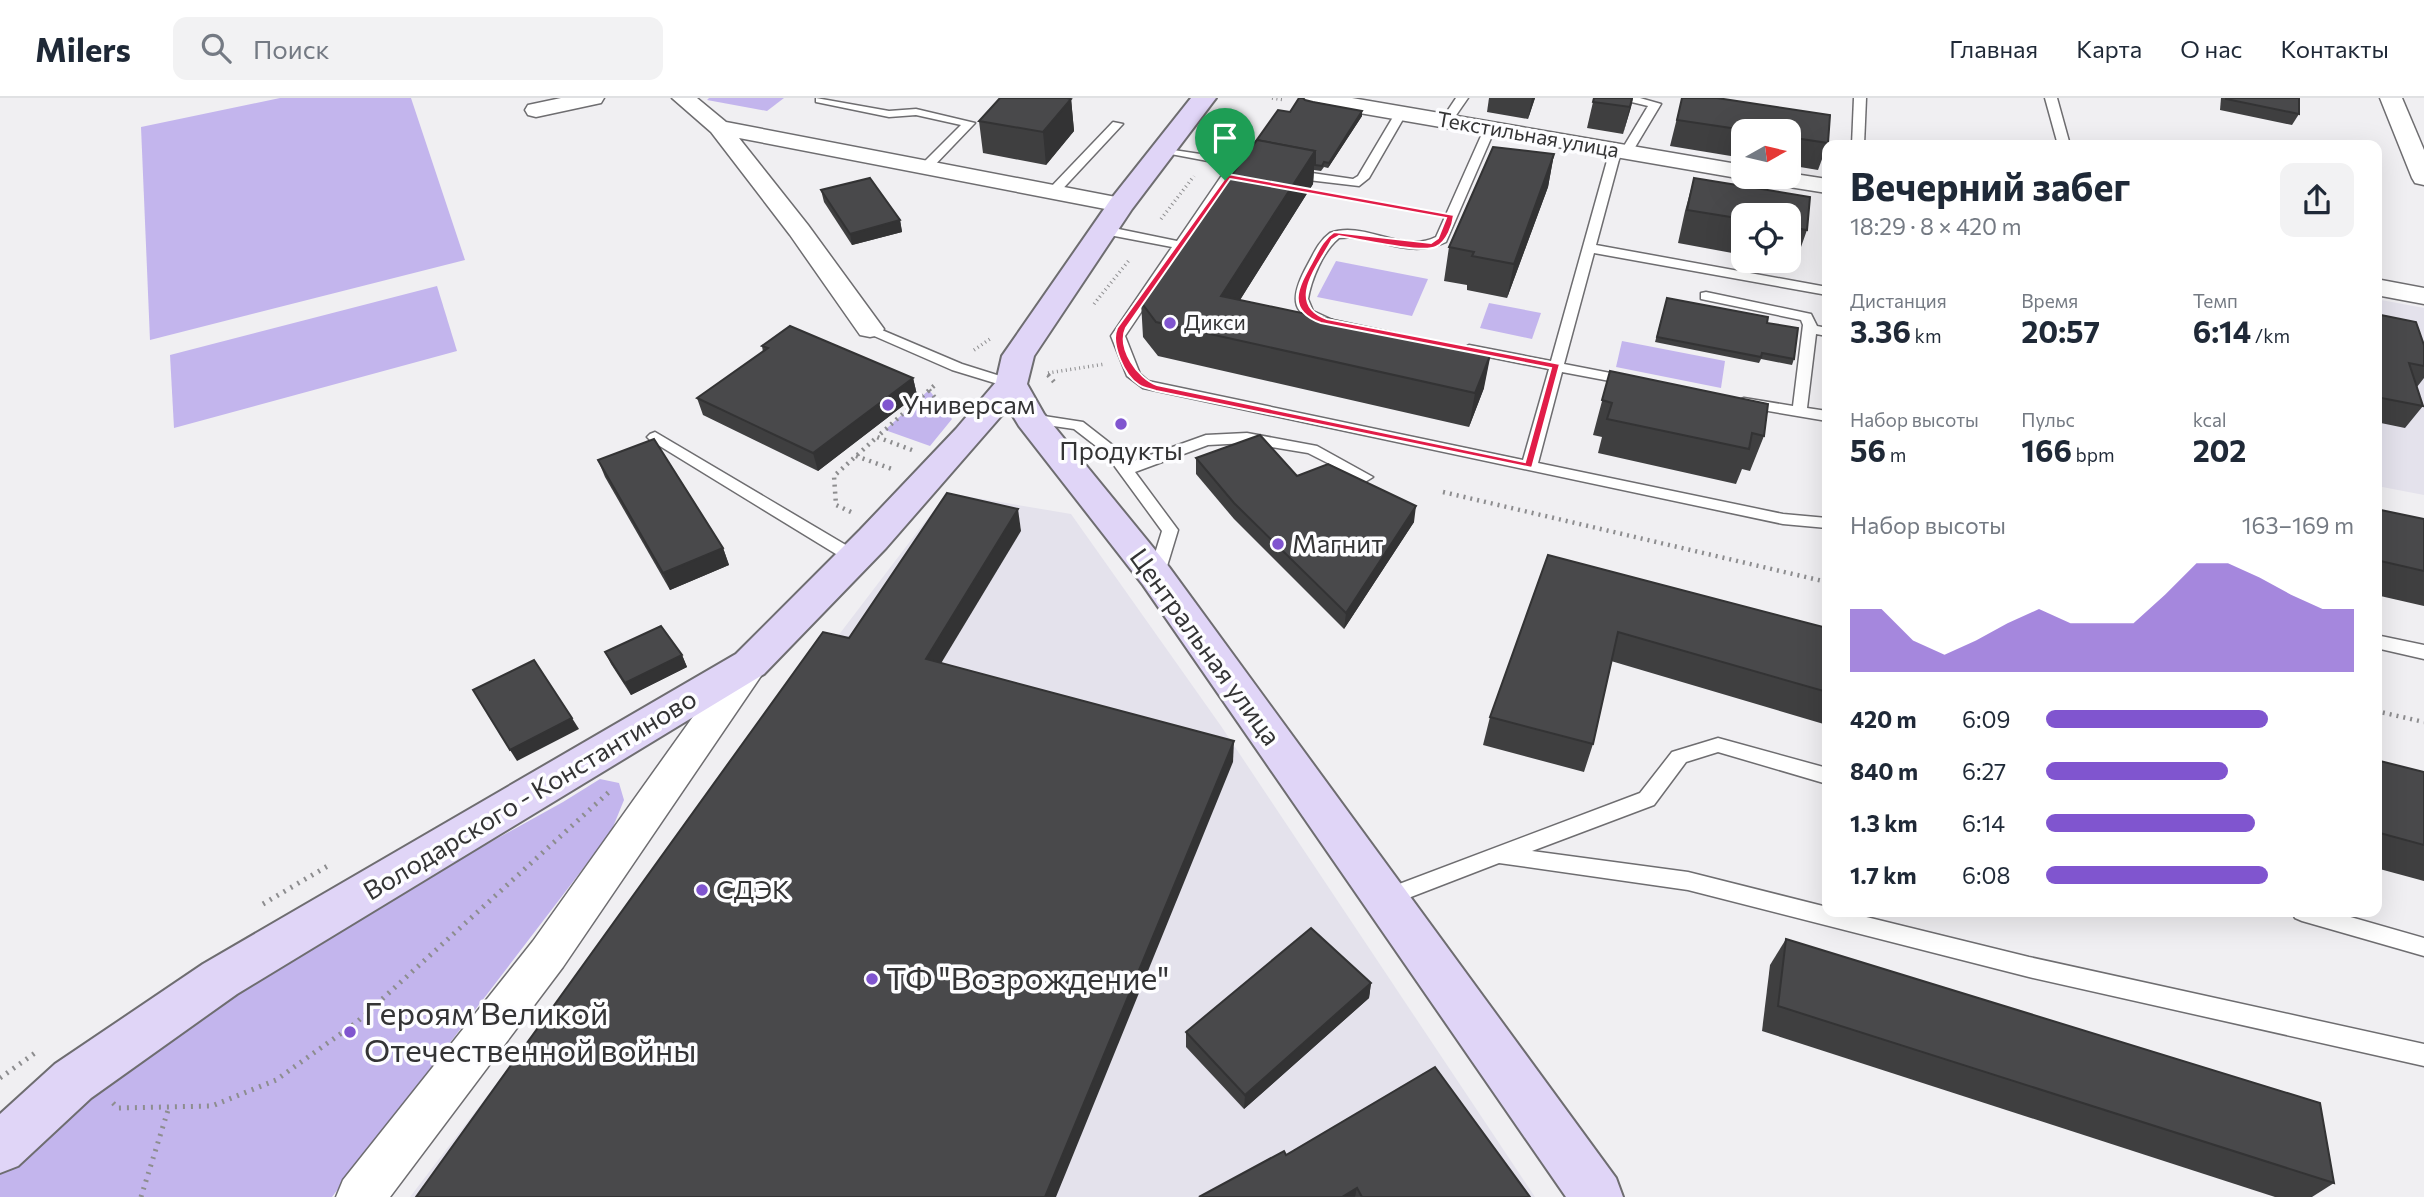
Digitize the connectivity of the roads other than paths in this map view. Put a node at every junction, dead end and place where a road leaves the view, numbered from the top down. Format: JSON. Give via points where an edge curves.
{"nodes":[{"id":1,"x":593,"y":98,"type":"edge"},
{"id":2,"x":682,"y":98,"type":"edge"},
{"id":3,"x":822,"y":98,"type":"edge"},
{"id":4,"x":1204,"y":98,"type":"edge"},
{"id":5,"x":1313,"y":98,"type":"edge"},
{"id":6,"x":1462,"y":98,"type":"edge"},
{"id":7,"x":1621,"y":98,"type":"edge"},
{"id":8,"x":1860,"y":98,"type":"edge"},
{"id":9,"x":2051,"y":98,"type":"edge"},
{"id":10,"x":2396,"y":99,"type":"edge"},
{"id":11,"x":1656,"y":101,"type":"edge"},
{"id":12,"x":536,"y":110,"type":"dead end"},
{"id":13,"x":1400,"y":114,"type":"junction"},
{"id":14,"x":1446,"y":122,"type":"junction"},
{"id":15,"x":1117,"y":124,"type":"dead end"},
{"id":16,"x":719,"y":127,"type":"junction"},
{"id":17,"x":1489,"y":129,"type":"junction"},
{"id":18,"x":1858,"y":140,"type":"edge"},
{"id":19,"x":2063,"y":140,"type":"edge"},
{"id":20,"x":1164,"y":150,"type":"junction"},
{"id":21,"x":1622,"y":151,"type":"junction"},
{"id":22,"x":1236,"y":163,"type":"junction"},
{"id":23,"x":926,"y":167,"type":"junction"},
{"id":24,"x":1263,"y":168,"type":"edge"},
{"id":25,"x":1731,"y":170,"type":"edge"},
{"id":26,"x":1277,"y":171,"type":"edge"},
{"id":27,"x":2424,"y":178,"type":"edge"},
{"id":28,"x":1801,"y":182,"type":"edge"},
{"id":29,"x":1822,"y":186,"type":"edge"},
{"id":30,"x":1052,"y":193,"type":"junction"},
{"id":31,"x":1121,"y":205,"type":"junction"},
{"id":32,"x":1104,"y":230,"type":"junction"},
{"id":33,"x":1180,"y":245,"type":"junction"},
{"id":34,"x":1589,"y":248,"type":"junction"},
{"id":35,"x":2382,"y":288,"type":"edge"},
{"id":36,"x":1822,"y":290,"type":"edge"},
{"id":37,"x":1706,"y":296,"type":"dead end"},
{"id":38,"x":2424,"y":296,"type":"edge"},
{"id":39,"x":1352,"y":327,"type":"edge"},
{"id":40,"x":870,"y":329,"type":"joint"},
{"id":41,"x":1809,"y":329,"type":"junction"},
{"id":42,"x":1822,"y":331,"type":"edge"},
{"id":43,"x":1461,"y":348,"type":"edge"},
{"id":44,"x":1556,"y":366,"type":"junction"},
{"id":45,"x":1014,"y":378,"type":"junction"},
{"id":46,"x":1651,"y":385,"type":"edge"},
{"id":47,"x":1731,"y":400,"type":"edge"},
{"id":48,"x":1799,"y":414,"type":"junction"},
{"id":49,"x":1822,"y":416,"type":"edge"},
{"id":50,"x":1031,"y":419,"type":"junction"},
{"id":51,"x":655,"y":437,"type":"edge"},
{"id":52,"x":1529,"y":466,"type":"junction"},
{"id":53,"x":1125,"y":470,"type":"junction"},
{"id":54,"x":1365,"y":477,"type":"dead end"},
{"id":55,"x":1822,"y":523,"type":"edge"},
{"id":56,"x":855,"y":558,"type":"junction"},
{"id":57,"x":1156,"y":576,"type":"junction"},
{"id":58,"x":2382,"y":642,"type":"edge"},
{"id":59,"x":2424,"y":652,"type":"edge"},
{"id":60,"x":750,"y":664,"type":"junction"},
{"id":61,"x":1822,"y":775,"type":"edge"},
{"id":62,"x":1499,"y":855,"type":"junction"},
{"id":63,"x":1385,"y":898,"type":"junction"},
{"id":64,"x":1822,"y":915,"type":"edge"},
{"id":65,"x":1831,"y":917,"type":"edge"},
{"id":66,"x":2319,"y":917,"type":"edge"},
{"id":67,"x":2424,"y":947,"type":"edge"},
{"id":68,"x":2424,"y":1055,"type":"edge"},
{"id":69,"x":0,"y":1148,"type":"edge"},
{"id":70,"x":360,"y":1197,"type":"edge"},
{"id":71,"x":1597,"y":1197,"type":"edge"}],
"edges":[{"from":1,"to":12,"type":"street"},
{"from":2,"to":16,"type":"street"},
{"from":3,"to":23,"type":"lane","via":[[889,114],[916,112],[969,123]]},
{"from":4,"to":20,"type":"main road"},
{"from":5,"to":13,"type":"street","name":"Текстильная улица"},
{"from":6,"to":14,"type":"lane"},
{"from":7,"to":11,"type":"lane"},
{"from":8,"to":18,"type":"lane"},
{"from":9,"to":19,"type":"lane"},
{"from":10,"to":27,"type":"street"},
{"from":11,"to":21,"type":"lane"},
{"from":13,"to":14,"type":"street","name":"Текстильная улица"},
{"from":13,"to":26,"type":"lane","via":[[1363,178],[1355,183]]},
{"from":14,"to":17,"type":"street","name":"Текстильная улица"},
{"from":15,"to":30,"type":"lane"},
{"from":16,"to":23,"type":"street"},
{"from":16,"to":40,"type":"street"},
{"from":17,"to":21,"type":"street","name":"Текстильная улица"},
{"from":17,"to":39,"type":"lane","via":[[1441,239],[1433,245],[1349,234],[1329,239],[1301,289],[1301,301],[1313,317]]},
{"from":20,"to":22,"type":"lane"},
{"from":20,"to":31,"type":"main road"},
{"from":21,"to":25,"type":"street","name":"Текстильная улица"},
{"from":21,"to":34,"type":"lane"},
{"from":22,"to":24,"type":"lane"},
{"from":22,"to":33,"type":"lane"},
{"from":23,"to":30,"type":"street"},
{"from":28,"to":29,"type":"street"},
{"from":30,"to":31,"type":"street"},
{"from":31,"to":32,"type":"main road"},
{"from":32,"to":33,"type":"lane"},
{"from":32,"to":45,"type":"main road","via":[[1018,356]]},
{"from":33,"to":52,"type":"lane","via":[[1118,336],[1134,376],[1143,384]]},
{"from":34,"to":36,"type":"lane"},
{"from":34,"to":44,"type":"lane"},
{"from":35,"to":38,"type":"street"},
{"from":37,"to":41,"type":"lane","via":[[1796,313],[1806,317]]},
{"from":40,"to":45,"type":"lane","via":[[955,367]]},
{"from":41,"to":42,"type":"lane"},
{"from":41,"to":48,"type":"lane"},
{"from":43,"to":44,"type":"lane"},
{"from":44,"to":46,"type":"lane"},
{"from":44,"to":52,"type":"lane"},
{"from":45,"to":50,"type":"main road","name":"Центральная улица"},
{"from":45,"to":56,"type":"main road","name":"Володарского - Константиново","via":[[968,436]]},
{"from":47,"to":48,"type":"lane"},
{"from":48,"to":49,"type":"lane"},
{"from":50,"to":53,"type":"lane","via":[[1078,425],[1110,450]]},
{"from":50,"to":57,"type":"main road","name":"Центральная улица"},
{"from":51,"to":56,"type":"lane"},
{"from":52,"to":55,"type":"lane","via":[[1783,519]]},
{"from":53,"to":54,"type":"lane","via":[[1206,440],[1247,438],[1312,449]]},
{"from":53,"to":57,"type":"lane","via":[[1170,530]]},
{"from":56,"to":60,"type":"main road","name":"Володарского - Константиново"},
{"from":57,"to":63,"type":"main road","name":"Центральная улица"},
{"from":58,"to":59,"type":"lane"},
{"from":60,"to":69,"type":"main road","name":"Володарского - Константиново","via":[[220,979],[73,1081]]},
{"from":60,"to":70,"type":"street","via":[[548,954]]},
{"from":61,"to":62,"type":"lane","via":[[1718,745],[1679,757],[1647,799]]},
{"from":62,"to":63,"type":"lane"},
{"from":62,"to":64,"type":"lane","via":[[1688,881]]},
{"from":63,"to":71,"type":"main road","name":"Центральная улица"},
{"from":65,"to":68,"type":"lane","via":[[2029,967]]},
{"from":66,"to":67,"type":"lane"}]}
